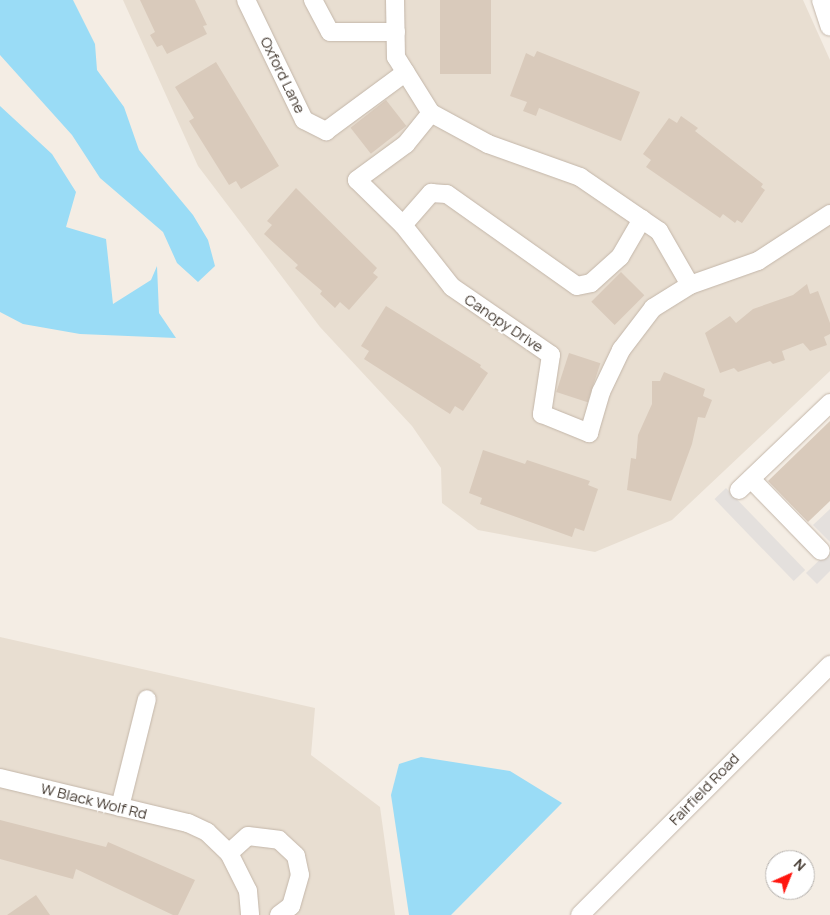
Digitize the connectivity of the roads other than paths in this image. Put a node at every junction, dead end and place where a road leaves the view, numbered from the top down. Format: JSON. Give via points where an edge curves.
{"nodes":[{"id":1,"x":246,"y":0,"type":"edge"},
{"id":2,"x":313,"y":0,"type":"edge"},
{"id":3,"x":395,"y":0,"type":"edge"},
{"id":4,"x":396,"y":32,"type":"junction"},
{"id":5,"x":406,"y":72,"type":"junction"},
{"id":6,"x":431,"y":113,"type":"junction"},
{"id":7,"x":830,"y":214,"type":"edge"},
{"id":8,"x":642,"y":219,"type":"junction"},
{"id":9,"x":403,"y":225,"type":"junction"},
{"id":10,"x":690,"y":285,"type":"junction"},
{"id":11,"x":830,"y":403,"type":"edge"},
{"id":12,"x":821,"y":551,"type":"dead end"},
{"id":13,"x":830,"y":665,"type":"edge"},
{"id":14,"x":147,"y":699,"type":"dead end"},
{"id":15,"x":0,"y":778,"type":"edge"},
{"id":16,"x":120,"y":807,"type":"junction"},
{"id":17,"x":229,"y":853,"type":"junction"},
{"id":18,"x":583,"y":914,"type":"edge"},
{"id":19,"x":250,"y":915,"type":"edge"},
{"id":20,"x":279,"y":915,"type":"edge"}],
"edges":[{"from":1,"to":5,"type":"street","name":"Oxford Lane","via":[[304,120],[326,131]]},
{"from":2,"to":4,"type":"street","via":[[330,32]]},
{"from":3,"to":4,"type":"street"},
{"from":4,"to":5,"type":"street","via":[[396,57]]},
{"from":5,"to":6,"type":"street"},
{"from":6,"to":8,"type":"street","via":[[488,144],[580,177]]},
{"from":6,"to":9,"type":"street","name":"Canopy Drive","via":[[406,144],[358,180]]},
{"from":7,"to":10,"type":"street","via":[[758,261]]},
{"from":8,"to":9,"type":"street","via":[[620,257],[591,284],[577,286],[447,194],[431,193]]},
{"from":8,"to":10,"type":"street","via":[[659,231]]},
{"from":9,"to":10,"type":"street","name":"Canopy Drive","via":[[452,286],[551,355],[542,414],[589,432],[601,392],[621,350],[653,308]]},
{"from":11,"to":12,"type":"street","via":[[745,485]]},
{"from":13,"to":18,"type":"street","name":"Fairfield Road"},
{"from":14,"to":16,"type":"street"},
{"from":15,"to":16,"type":"street","name":"W Black Wolf Rd"},
{"from":16,"to":17,"type":"street","name":"W Black Wolf Rd","via":[[188,823],[207,832]]},
{"from":17,"to":19,"type":"street","name":"W Black Wolf Rd","via":[[248,891]]},
{"from":17,"to":20,"type":"street","via":[[248,836],[279,840],[296,856],[300,875],[291,906]]}]}
